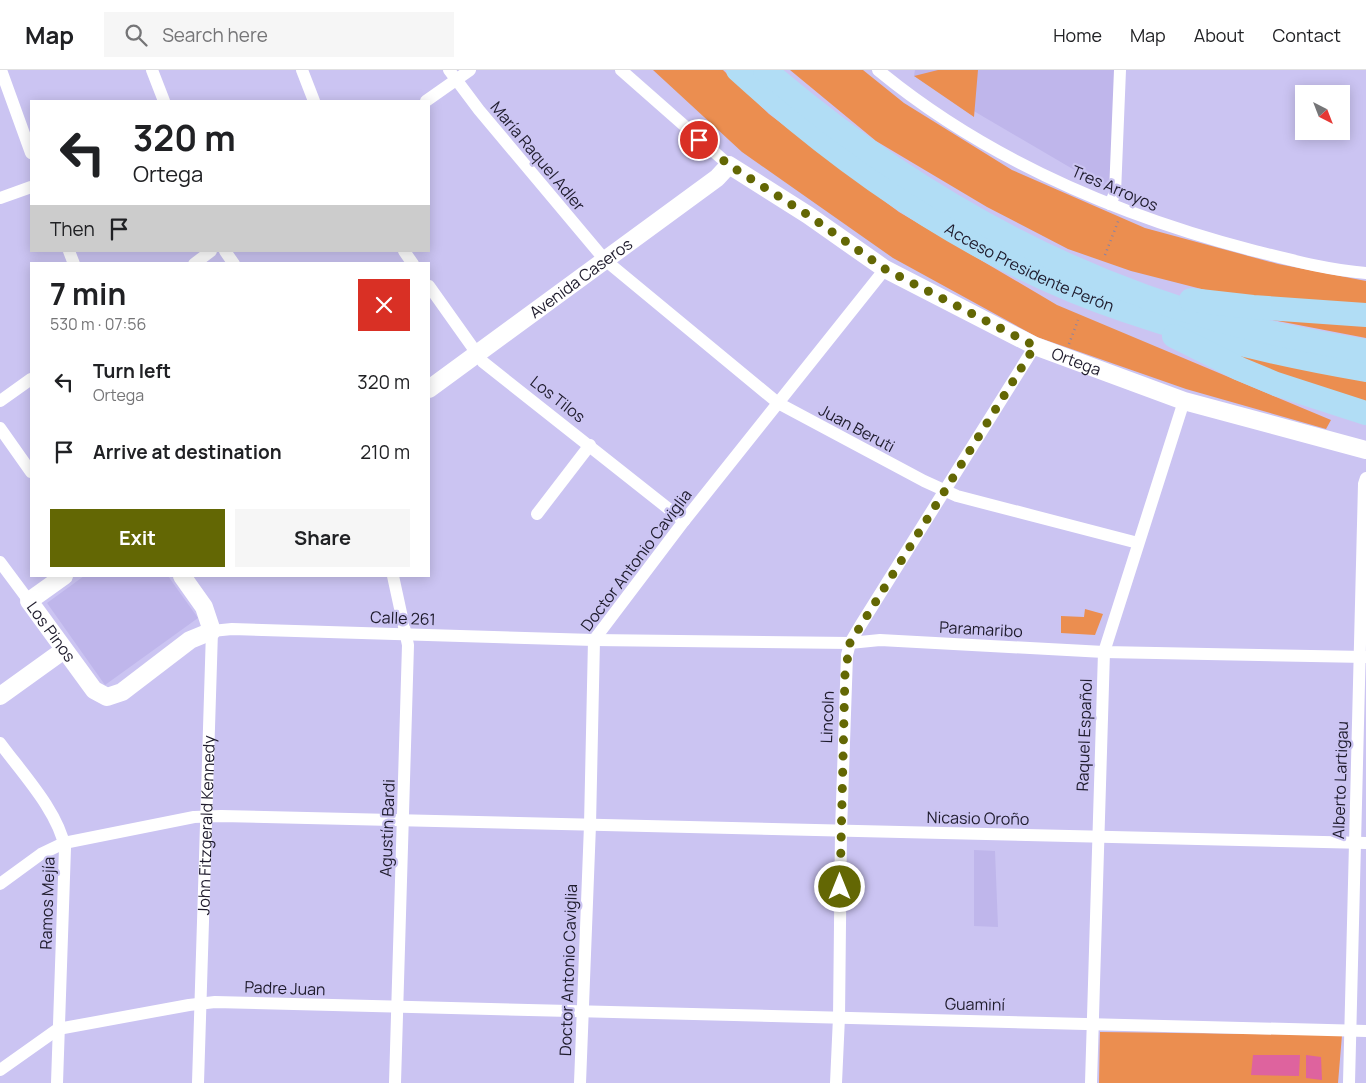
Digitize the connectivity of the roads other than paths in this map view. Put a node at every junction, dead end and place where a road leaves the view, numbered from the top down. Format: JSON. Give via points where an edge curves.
{"nodes":[{"id":1,"x":1,"y":70,"type":"edge"},
{"id":2,"x":152,"y":70,"type":"edge"},
{"id":3,"x":302,"y":70,"type":"edge"},
{"id":4,"x":470,"y":70,"type":"edge"},
{"id":5,"x":621,"y":70,"type":"edge"},
{"id":6,"x":738,"y":70,"type":"edge"},
{"id":7,"x":765,"y":70,"type":"edge"},
{"id":8,"x":1120,"y":70,"type":"edge"},
{"id":9,"x":885,"y":73,"type":"edge"},
{"id":10,"x":453,"y":75,"type":"edge"},
{"id":11,"x":164,"y":100,"type":"edge"},
{"id":12,"x":314,"y":100,"type":"edge"},
{"id":13,"x":427,"y":100,"type":"edge"},
{"id":14,"x":30,"y":150,"type":"edge"},
{"id":15,"x":729,"y":165,"type":"junction"},
{"id":16,"x":30,"y":187,"type":"edge"},
{"id":17,"x":0,"y":198,"type":"edge"},
{"id":18,"x":1110,"y":204,"type":"junction"},
{"id":19,"x":210,"y":252,"type":"edge"},
{"id":20,"x":605,"y":260,"type":"junction"},
{"id":21,"x":197,"y":262,"type":"edge"},
{"id":22,"x":885,"y":269,"type":"junction"},
{"id":23,"x":1366,"y":274,"type":"edge"},
{"id":24,"x":430,"y":287,"type":"edge"},
{"id":25,"x":1123,"y":299,"type":"junction"},
{"id":26,"x":1366,"y":315,"type":"edge"},
{"id":27,"x":1035,"y":346,"type":"junction"},
{"id":28,"x":1366,"y":351,"type":"edge"},
{"id":29,"x":477,"y":354,"type":"junction"},
{"id":30,"x":1366,"y":370,"type":"edge"},
{"id":31,"x":30,"y":379,"type":"edge"},
{"id":32,"x":430,"y":387,"type":"edge"},
{"id":33,"x":0,"y":401,"type":"edge"},
{"id":34,"x":1184,"y":401,"type":"junction"},
{"id":35,"x":778,"y":403,"type":"junction"},
{"id":36,"x":1366,"y":413,"type":"edge"},
{"id":37,"x":0,"y":428,"type":"edge"},
{"id":38,"x":590,"y":445,"type":"junction"},
{"id":39,"x":1366,"y":450,"type":"edge"},
{"id":40,"x":30,"y":471,"type":"edge"},
{"id":41,"x":1366,"y":478,"type":"edge"},
{"id":42,"x":944,"y":490,"type":"junction"},
{"id":43,"x":537,"y":514,"type":"dead end"},
{"id":44,"x":684,"y":521,"type":"junction"},
{"id":45,"x":1138,"y":543,"type":"junction"},
{"id":46,"x":0,"y":562,"type":"edge"},
{"id":47,"x":63,"y":577,"type":"edge"},
{"id":48,"x":183,"y":577,"type":"edge"},
{"id":49,"x":393,"y":577,"type":"edge"},
{"id":50,"x":29,"y":602,"type":"junction"},
{"id":51,"x":212,"y":631,"type":"junction"},
{"id":52,"x":407,"y":634,"type":"junction"},
{"id":53,"x":594,"y":640,"type":"junction"},
{"id":54,"x":850,"y":643,"type":"junction"},
{"id":55,"x":64,"y":650,"type":"junction"},
{"id":56,"x":1104,"y":652,"type":"junction"},
{"id":57,"x":1363,"y":656,"type":"edge"},
{"id":58,"x":0,"y":696,"type":"edge"},
{"id":59,"x":0,"y":743,"type":"edge"},
{"id":60,"x":206,"y":816,"type":"junction"},
{"id":61,"x":404,"y":819,"type":"junction"},
{"id":62,"x":590,"y":825,"type":"junction"},
{"id":63,"x":840,"y":831,"type":"junction"},
{"id":64,"x":1098,"y":837,"type":"junction"},
{"id":65,"x":64,"y":842,"type":"junction"},
{"id":66,"x":1360,"y":843,"type":"edge"},
{"id":67,"x":0,"y":884,"type":"edge"},
{"id":68,"x":201,"y":1003,"type":"junction"},
{"id":69,"x":397,"y":1008,"type":"junction"},
{"id":70,"x":583,"y":1013,"type":"junction"},
{"id":71,"x":839,"y":1017,"type":"junction"},
{"id":72,"x":1093,"y":1023,"type":"junction"},
{"id":73,"x":58,"y":1029,"type":"junction"},
{"id":74,"x":1351,"y":1030,"type":"junction"},
{"id":75,"x":1366,"y":1030,"type":"edge"},
{"id":76,"x":0,"y":1070,"type":"edge"},
{"id":77,"x":57,"y":1083,"type":"edge"},
{"id":78,"x":198,"y":1083,"type":"edge"},
{"id":79,"x":395,"y":1083,"type":"edge"},
{"id":80,"x":580,"y":1083,"type":"edge"},
{"id":81,"x":836,"y":1083,"type":"edge"},
{"id":82,"x":1091,"y":1083,"type":"edge"},
{"id":83,"x":1349,"y":1083,"type":"edge"}],
"edges":[{"from":1,"to":14,"type":"street"},
{"from":2,"to":11,"type":"street"},
{"from":3,"to":12,"type":"street"},
{"from":4,"to":10,"type":"street"},
{"from":5,"to":15,"type":"street","name":"Ortega"},
{"from":6,"to":25,"type":"highway","name":"Acceso Presidente Perón","via":[[882,186],[931,218],[1007,260]]},
{"from":7,"to":25,"type":"highway","name":"Acceso Presidente Perón","via":[[844,133],[941,199]]},
{"from":8,"to":18,"type":"street","via":[[1115,193]]},
{"from":9,"to":18,"type":"street","name":"Tres Arroyos","via":[[964,131],[1028,167]]},
{"from":10,"to":13,"type":"street"},
{"from":10,"to":20,"type":"street","name":"María Raquel Adler"},
{"from":15,"to":20,"type":"street","name":"Avenida Caseros","via":[[717,178]]},
{"from":15,"to":22,"type":"street","name":"Ortega"},
{"from":16,"to":17,"type":"street"},
{"from":18,"to":23,"type":"street","name":"Tres Arroyos","via":[[1196,236],[1313,265]]},
{"from":19,"to":21,"type":"street"},
{"from":20,"to":29,"type":"street","name":"Avenida Caseros"},
{"from":20,"to":35,"type":"street","name":"Juan Beruti"},
{"from":22,"to":27,"type":"street","name":"Ortega"},
{"from":22,"to":35,"type":"street","name":"Doctor Antonio Caviglia"},
{"from":24,"to":29,"type":"street","name":"Los Tilos"},
{"from":25,"to":26,"type":"highway","via":[[1184,299]]},
{"from":25,"to":28,"type":"highway","name":"Acceso Presidente Perón"},
{"from":25,"to":30,"type":"highway","name":"Acceso Presidente Perón","via":[[1261,350]]},
{"from":25,"to":36,"type":"highway","via":[[1240,369]]},
{"from":27,"to":34,"type":"street","name":"Ortega"},
{"from":27,"to":42,"type":"street","name":"Lincoln"},
{"from":29,"to":32,"type":"street","name":"Avenida Caseros"},
{"from":29,"to":38,"type":"street","name":"Los Tilos"},
{"from":31,"to":33,"type":"street"},
{"from":34,"to":39,"type":"street","name":"Ortega"},
{"from":34,"to":45,"type":"street","name":"Raquel Español"},
{"from":35,"to":42,"type":"street","name":"Juan Beruti"},
{"from":35,"to":44,"type":"street","name":"Doctor Antonio Caviglia"},
{"from":37,"to":40,"type":"street"},
{"from":38,"to":43,"type":"street"},
{"from":38,"to":44,"type":"street","name":"Los Tilos"},
{"from":41,"to":57,"type":"street","name":"Alberto Lartigau"},
{"from":42,"to":45,"type":"street","name":"Juan Beruti"},
{"from":42,"to":54,"type":"street","name":"Lincoln"},
{"from":44,"to":53,"type":"street","name":"Doctor Antonio Caviglia"},
{"from":45,"to":56,"type":"street","name":"Raquel Español"},
{"from":46,"to":50,"type":"street","name":"Los Pinos"},
{"from":47,"to":50,"type":"street"},
{"from":48,"to":51,"type":"street","name":"John Fitzgerald Kennedy","via":[[204,607]]},
{"from":49,"to":52,"type":"street","name":"Agustín Bardi"},
{"from":50,"to":55,"type":"street","name":"Los Pinos"},
{"from":51,"to":52,"type":"street","name":"Calle 261"},
{"from":51,"to":55,"type":"street","name":"Los Pinos","via":[[190,640],[122,692],[106,697],[94,690]]},
{"from":51,"to":60,"type":"street","name":"John Fitzgerald Kennedy"},
{"from":52,"to":53,"type":"street","name":"Calle 261"},
{"from":52,"to":61,"type":"street","name":"Agustín Bardi"},
{"from":53,"to":54,"type":"street","name":"Paramaribo"},
{"from":53,"to":62,"type":"street","name":"Doctor Antonio Caviglia"},
{"from":54,"to":56,"type":"street","name":"Paramaribo","via":[[880,640]]},
{"from":54,"to":63,"type":"street","name":"Lincoln","via":[[845,674]]},
{"from":55,"to":58,"type":"street"},
{"from":56,"to":57,"type":"street","name":"Paramaribo"},
{"from":56,"to":64,"type":"street","name":"Raquel Español"},
{"from":57,"to":66,"type":"street","name":"Alberto Lartigau"},
{"from":59,"to":65,"type":"street","name":"Ramos Mejía","via":[[50,812]]},
{"from":60,"to":61,"type":"street","name":"Nicasio Oroño"},
{"from":60,"to":65,"type":"street","name":"Nicasio Oroño"},
{"from":60,"to":68,"type":"street","name":"John Fitzgerald Kennedy"},
{"from":61,"to":62,"type":"street","name":"Nicasio Oroño"},
{"from":61,"to":69,"type":"street","name":"Agustín Bardi"},
{"from":62,"to":63,"type":"street","name":"Nicasio Oroño"},
{"from":62,"to":70,"type":"street","name":"Doctor Antonio Caviglia"},
{"from":63,"to":64,"type":"street","name":"Nicasio Oroño"},
{"from":63,"to":71,"type":"street","name":"Lincoln"},
{"from":64,"to":66,"type":"street","name":"Nicasio Oroño"},
{"from":64,"to":72,"type":"street","name":"Raquel Español"},
{"from":65,"to":67,"type":"street","name":"Nicasio Oroño","via":[[41,854]]},
{"from":65,"to":73,"type":"street","name":"Ramos Mejía","via":[[66,860]]},
{"from":66,"to":74,"type":"street","name":"Alberto Lartigau"},
{"from":68,"to":69,"type":"street","name":"Padre Juan"},
{"from":68,"to":73,"type":"street","name":"Padre Juan"},
{"from":68,"to":78,"type":"street","name":"John Fitzgerald Kennedy"},
{"from":69,"to":70,"type":"street","name":"Padre Juan"},
{"from":69,"to":79,"type":"street","name":"Agustín Bardi"},
{"from":70,"to":71,"type":"street","name":"Guaminí"},
{"from":70,"to":80,"type":"street","name":"Doctor Antonio Caviglia"},
{"from":71,"to":72,"type":"street","name":"Guaminí"},
{"from":71,"to":81,"type":"street","name":"Lincoln"},
{"from":72,"to":74,"type":"street","name":"Guaminí"},
{"from":72,"to":82,"type":"street","name":"Raquel Español"},
{"from":73,"to":76,"type":"street","name":"Padre Juan"},
{"from":73,"to":77,"type":"street","name":"Ramos Mejía"},
{"from":74,"to":75,"type":"street","name":"Guaminí"},
{"from":74,"to":83,"type":"street","name":"Alberto Lartigau"}]}
